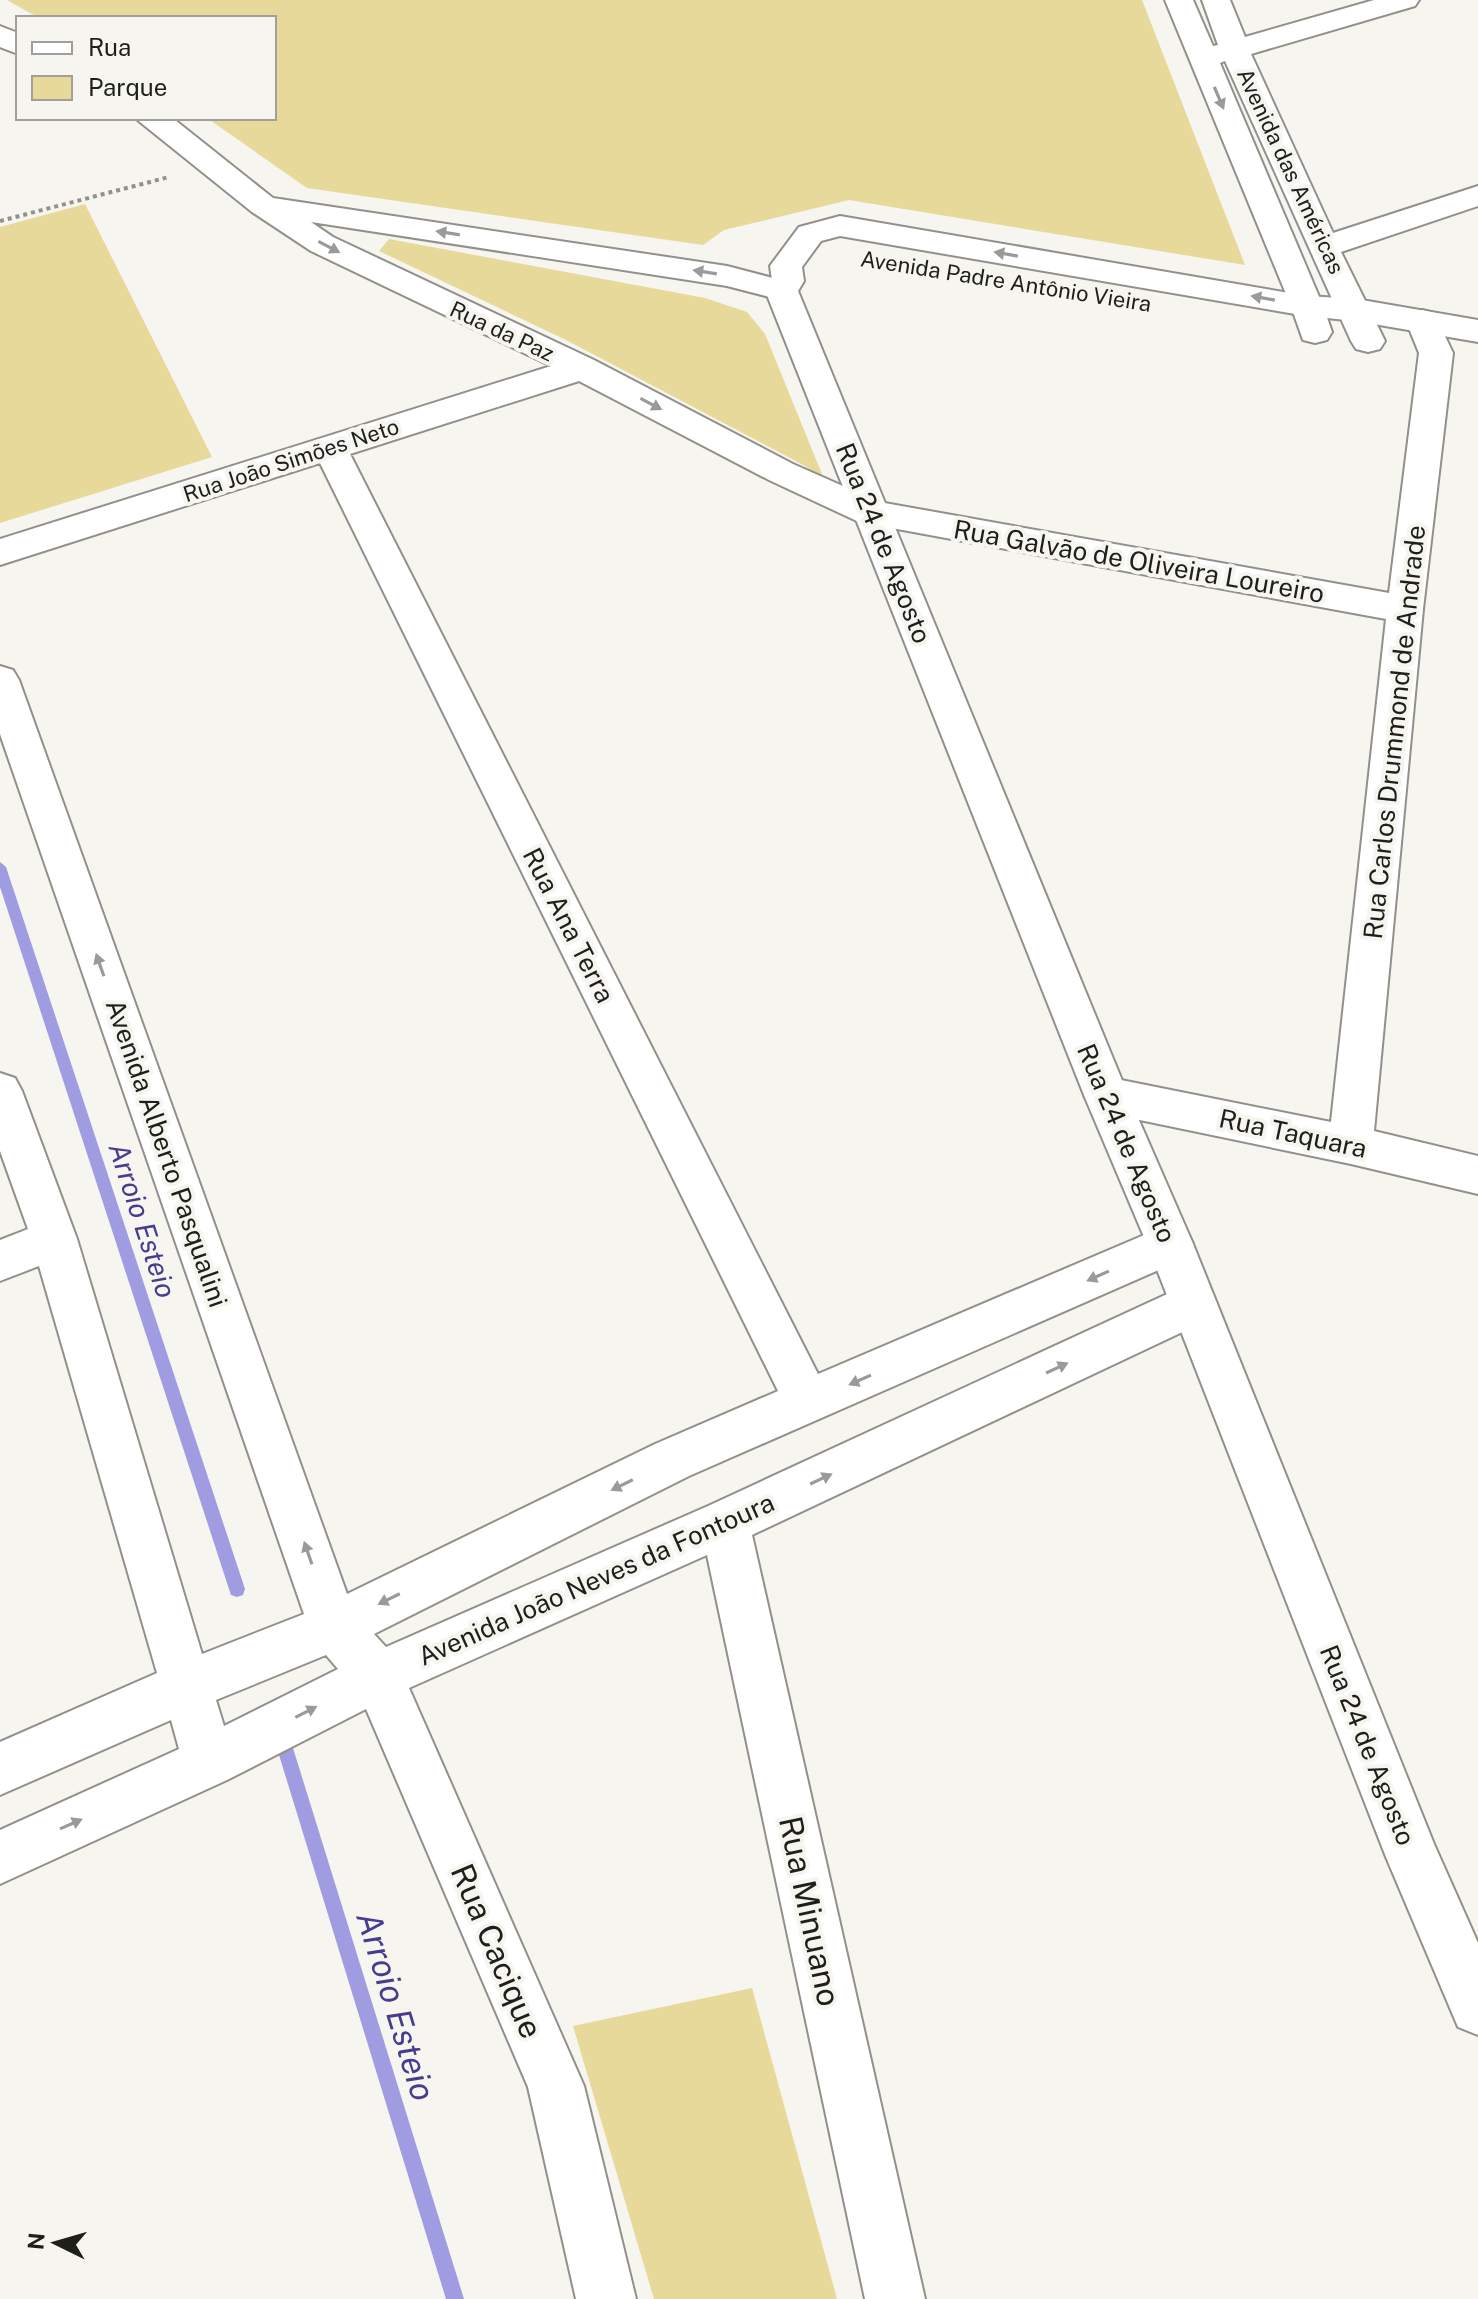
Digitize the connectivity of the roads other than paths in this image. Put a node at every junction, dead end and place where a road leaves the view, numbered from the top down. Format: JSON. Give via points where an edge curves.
{"nodes":[{"id":1,"x":1179,"y":0,"type":"edge"},
{"id":2,"x":1216,"y":0,"type":"edge"},
{"id":3,"x":1405,"y":0,"type":"edge"},
{"id":4,"x":1235,"y":50,"type":"junction"},
{"id":5,"x":1202,"y":58,"type":"junction"},
{"id":6,"x":153,"y":120,"type":"edge"},
{"id":7,"x":1478,"y":196,"type":"edge"},
{"id":8,"x":263,"y":205,"type":"junction"},
{"id":9,"x":1323,"y":247,"type":"junction"},
{"id":10,"x":785,"y":285,"type":"junction"},
{"id":11,"x":1356,"y":310,"type":"junction"},
{"id":12,"x":1311,"y":319,"type":"junction"},
{"id":13,"x":1478,"y":331,"type":"edge"},
{"id":14,"x":1429,"y":337,"type":"junction"},
{"id":15,"x":1368,"y":341,"type":"junction"},
{"id":16,"x":1478,"y":360,"type":"edge"},
{"id":17,"x":582,"y":368,"type":"junction"},
{"id":18,"x":329,"y":447,"type":"junction"},
{"id":19,"x":872,"y":513,"type":"junction"},
{"id":20,"x":0,"y":552,"type":"edge"},
{"id":21,"x":1405,"y":609,"type":"junction"},
{"id":22,"x":0,"y":680,"type":"edge"},
{"id":23,"x":0,"y":1091,"type":"edge"},
{"id":24,"x":1106,"y":1095,"type":"junction"},
{"id":25,"x":1351,"y":1145,"type":"junction"},
{"id":26,"x":1478,"y":1175,"type":"edge"},
{"id":27,"x":54,"y":1239,"type":"junction"},
{"id":28,"x":1170,"y":1244,"type":"junction"},
{"id":29,"x":0,"y":1261,"type":"edge"},
{"id":30,"x":1194,"y":1304,"type":"junction"},
{"id":31,"x":808,"y":1403,"type":"junction"},
{"id":32,"x":725,"y":1523,"type":"junction"},
{"id":33,"x":334,"y":1627,"type":"junction"},
{"id":34,"x":378,"y":1676,"type":"junction"},
{"id":35,"x":187,"y":1686,"type":"junction"},
{"id":36,"x":209,"y":1762,"type":"junction"},
{"id":37,"x":0,"y":1769,"type":"edge"},
{"id":38,"x":0,"y":1857,"type":"edge"},
{"id":39,"x":1478,"y":2007,"type":"edge"},
{"id":40,"x":606,"y":2299,"type":"edge"},
{"id":41,"x":895,"y":2299,"type":"edge"}],
"edges":[{"from":1,"to":5,"type":"street","name":"Avenida das Américas"},
{"from":2,"to":4,"type":"street","name":"Avenida das Américas"},
{"from":3,"to":4,"type":"street"},
{"from":4,"to":5,"type":"street"},
{"from":4,"to":9,"type":"street","name":"Avenida das Américas"},
{"from":5,"to":12,"type":"street","name":"Avenida das Américas","one_way":true},
{"from":6,"to":8,"type":"street","name":"Rua da Paz"},
{"from":7,"to":9,"type":"street"},
{"from":10,"to":8,"type":"street","one_way":true},
{"from":8,"to":17,"type":"street","name":"Rua da Paz","one_way":true,"via":[[322,244]]},
{"from":9,"to":11,"type":"street","name":"Avenida das Américas"},
{"from":10,"to":12,"type":"street","name":"Avenida Padre Antônio Vieira","via":[[826,260],[855,255]]},
{"from":10,"to":19,"type":"street","name":"Rua 24 de Agosto"},
{"from":11,"to":12,"type":"street","name":"Avenida Padre Antônio Vieira"},
{"from":11,"to":14,"type":"street","name":"Avenida Padre Antônio Vieira"},
{"from":11,"to":15,"type":"street","name":"Avenida das Américas"},
{"from":12,"to":15,"type":"street","name":"Avenida Padre Antônio Vieira"},
{"from":13,"to":14,"type":"street","name":"Avenida Padre Antônio Vieira"},
{"from":14,"to":15,"type":"street","name":"Avenida Padre Antônio Vieira"},
{"from":14,"to":16,"type":"street","name":"Avenida Padre Antônio Vieira"},
{"from":14,"to":21,"type":"street","name":"Rua Carlos Drummond de Andrade"},
{"from":17,"to":18,"type":"street","name":"Rua João Simões Neto"},
{"from":17,"to":19,"type":"street","name":"Rua da Paz","one_way":true,"via":[[781,472]]},
{"from":18,"to":20,"type":"street","name":"Rua João Simões Neto"},
{"from":18,"to":31,"type":"street","name":"Rua Ana Terra"},
{"from":19,"to":21,"type":"street","name":"Rua Galvão de Oliveira Loureiro"},
{"from":19,"to":24,"type":"street","name":"Rua 24 de Agosto"},
{"from":21,"to":25,"type":"street","name":"Rua Carlos Drummond de Andrade"},
{"from":33,"to":22,"type":"street","name":"Avenida Alberto Pasqualini","one_way":true},
{"from":23,"to":27,"type":"street"},
{"from":24,"to":25,"type":"street","name":"Rua Taquara"},
{"from":24,"to":28,"type":"street","name":"Rua 24 de Agosto"},
{"from":25,"to":26,"type":"street","name":"Rua Taquara"},
{"from":27,"to":29,"type":"street"},
{"from":27,"to":35,"type":"street"},
{"from":28,"to":30,"type":"street","name":"Rua 24 de Agosto"},
{"from":28,"to":31,"type":"street","one_way":true},
{"from":32,"to":30,"type":"street","name":"Avenida João Neves da Fontoura","one_way":true},
{"from":30,"to":39,"type":"street","name":"Rua 24 de Agosto","via":[[1413,1857]]},
{"from":31,"to":33,"type":"street","one_way":true,"via":[[672,1460]]},
{"from":32,"to":34,"type":"street","name":"Avenida João Neves da Fontoura"},
{"from":32,"to":41,"type":"street","name":"Rua Minuano"},
{"from":33,"to":34,"type":"street","name":"Rua Cacique"},
{"from":33,"to":35,"type":"street"},
{"from":36,"to":34,"type":"street","name":"Avenida João Neves da Fontoura","one_way":true},
{"from":34,"to":40,"type":"street","name":"Rua Cacique","via":[[556,2086]]},
{"from":35,"to":36,"type":"street"},
{"from":35,"to":37,"type":"street"},
{"from":38,"to":36,"type":"street","name":"Avenida João Neves da Fontoura","one_way":true}]}
